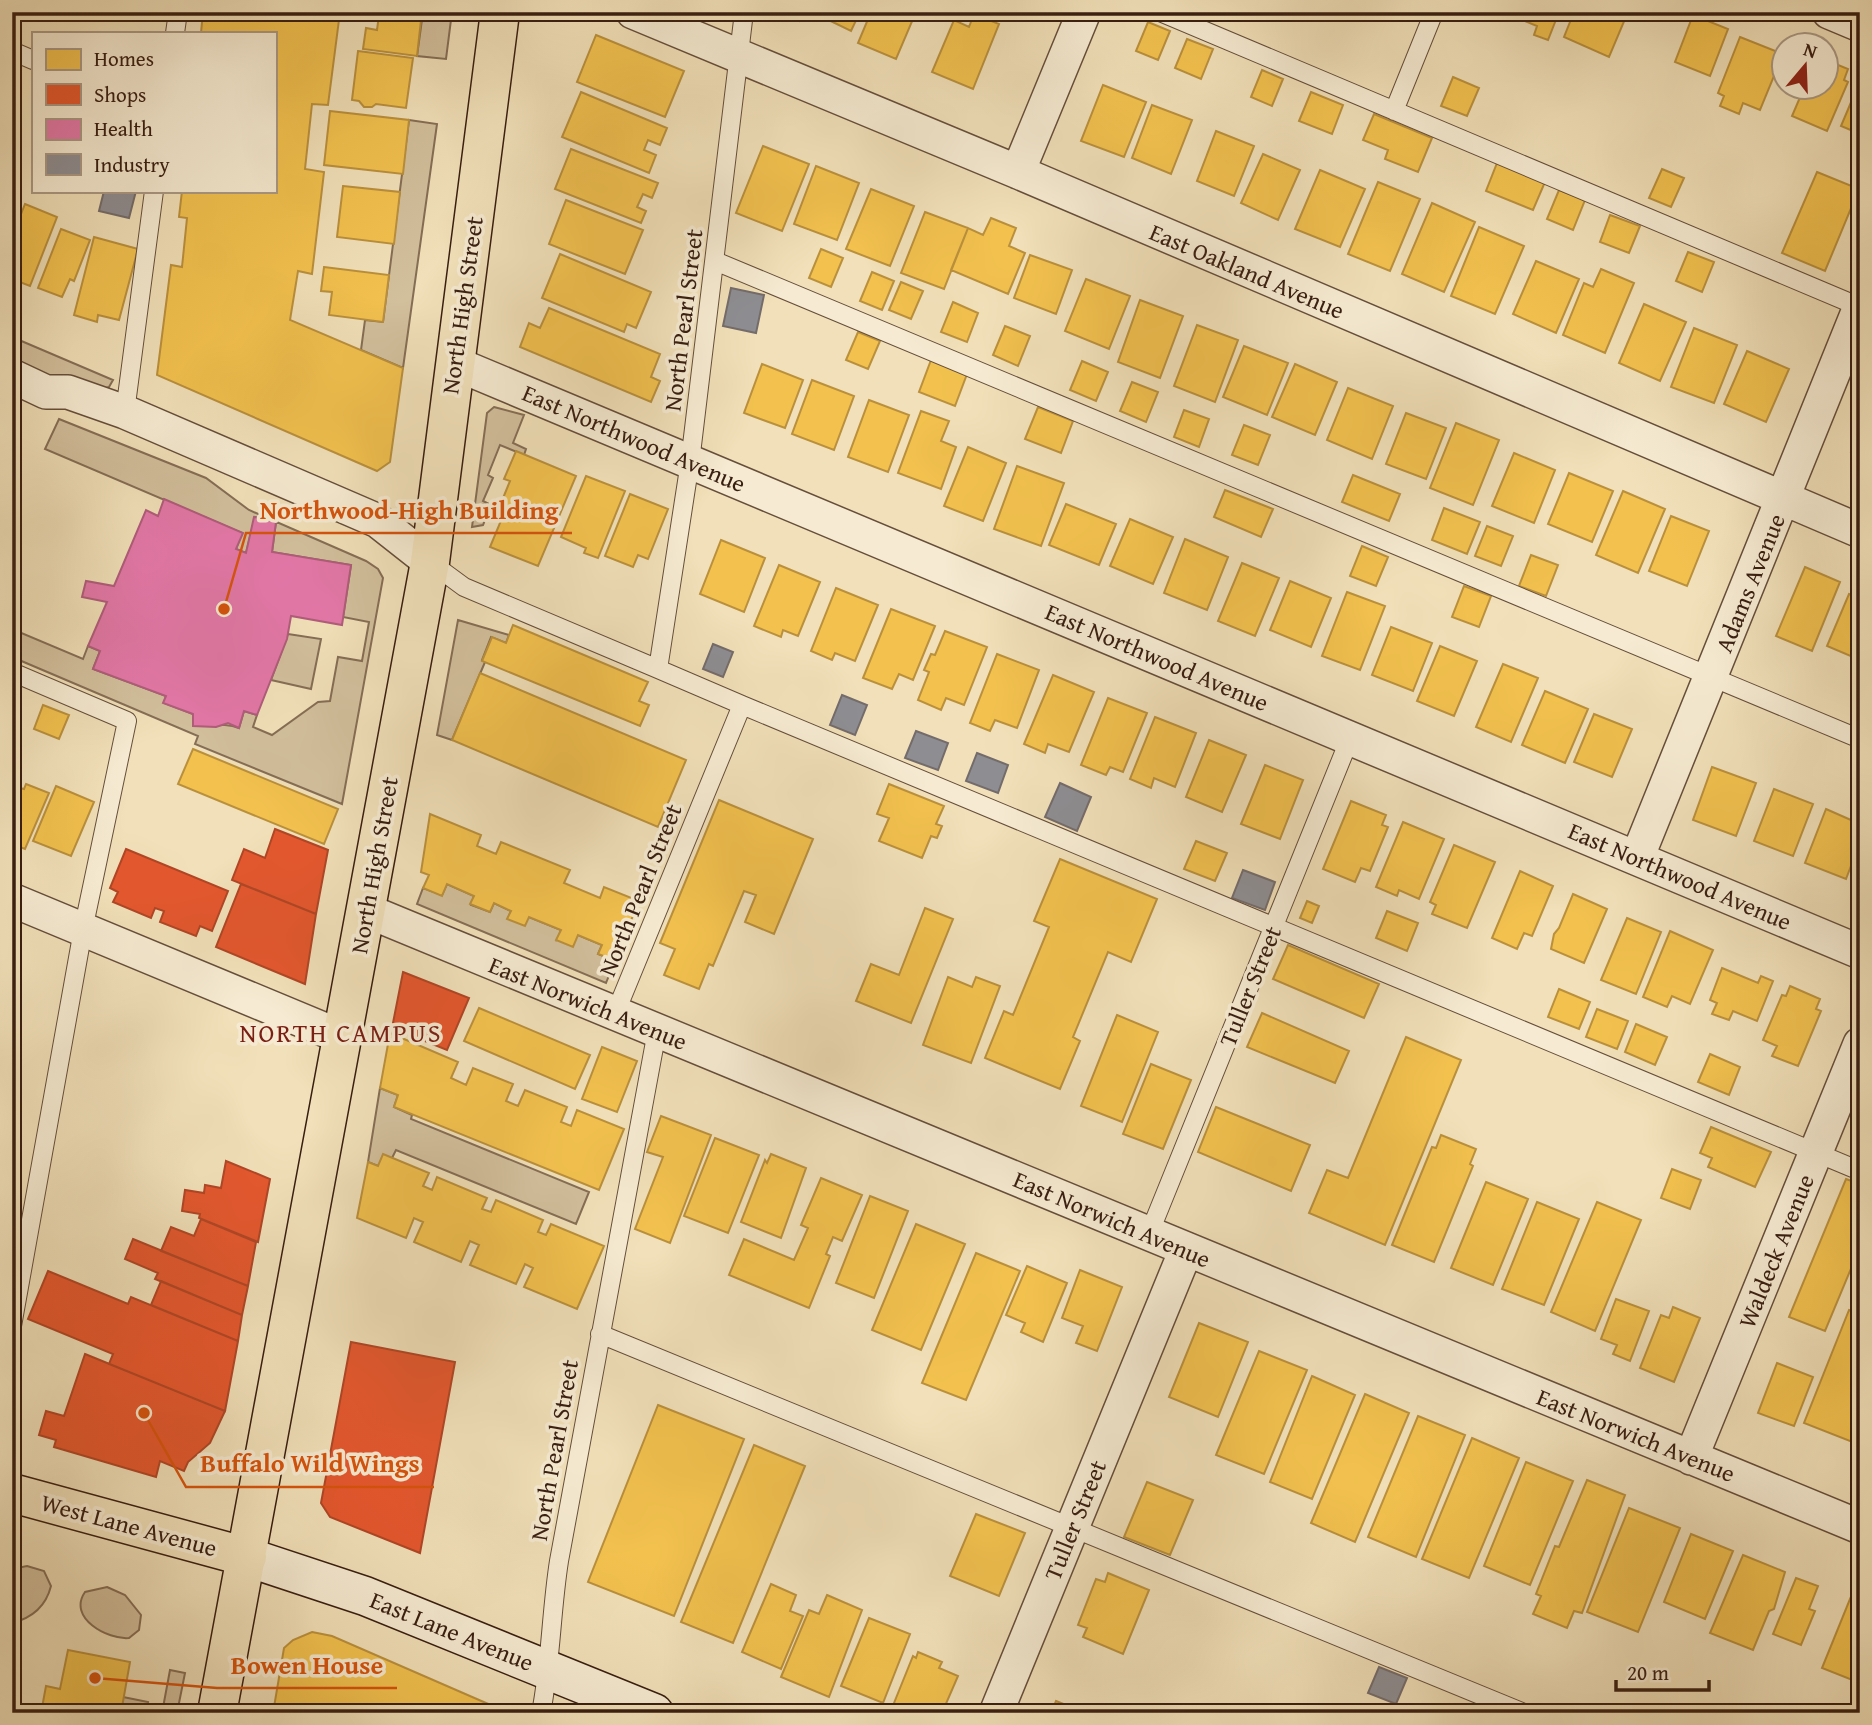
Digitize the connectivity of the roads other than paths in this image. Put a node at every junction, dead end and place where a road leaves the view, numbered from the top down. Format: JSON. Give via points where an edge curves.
{"nodes":[{"id":1,"x":178,"y":12,"type":"edge"},
{"id":2,"x":500,"y":12,"type":"edge"},
{"id":3,"x":633,"y":12,"type":"edge"},
{"id":4,"x":744,"y":12,"type":"edge"},
{"id":5,"x":1084,"y":12,"type":"edge"},
{"id":6,"x":1160,"y":12,"type":"edge"},
{"id":7,"x":1434,"y":12,"type":"edge"},
{"id":8,"x":1829,"y":12,"type":"edge"},
{"id":9,"x":1860,"y":25,"type":"edge"},
{"id":10,"x":175,"y":32,"type":"edge"},
{"id":11,"x":12,"y":51,"type":"edge"},
{"id":12,"x":738,"y":54,"type":"junction"},
{"id":13,"x":32,"y":60,"type":"edge"},
{"id":14,"x":1394,"y":111,"type":"junction"},
{"id":15,"x":1018,"y":172,"type":"junction"},
{"id":16,"x":154,"y":192,"type":"edge"},
{"id":17,"x":715,"y":261,"type":"junction"},
{"id":18,"x":1860,"y":307,"type":"edge"},
{"id":19,"x":454,"y":363,"type":"junction"},
{"id":20,"x":12,"y":376,"type":"edge"},
{"id":21,"x":125,"y":412,"type":"junction"},
{"id":22,"x":690,"y":461,"type":"junction"},
{"id":23,"x":1784,"y":500,"type":"junction"},
{"id":24,"x":1860,"y":531,"type":"edge"},
{"id":25,"x":430,"y":562,"type":"junction"},
{"id":26,"x":658,"y":669,"type":"junction"},
{"id":27,"x":12,"y":672,"type":"edge"},
{"id":28,"x":1711,"y":677,"type":"junction"},
{"id":29,"x":741,"y":705,"type":"junction"},
{"id":30,"x":1350,"y":738,"type":"junction"},
{"id":31,"x":1860,"y":739,"type":"edge"},
{"id":32,"x":1637,"y":859,"type":"junction"},
{"id":33,"x":12,"y":900,"type":"edge"},
{"id":34,"x":365,"y":910,"type":"junction"},
{"id":35,"x":1273,"y":928,"type":"junction"},
{"id":36,"x":83,"y":930,"type":"junction"},
{"id":37,"x":1860,"y":952,"type":"edge"},
{"id":38,"x":615,"y":1014,"type":"junction"},
{"id":39,"x":657,"y":1031,"type":"junction"},
{"id":40,"x":342,"y":1037,"type":"junction"},
{"id":41,"x":1860,"y":1044,"type":"edge"},
{"id":42,"x":1815,"y":1153,"type":"junction"},
{"id":43,"x":1860,"y":1171,"type":"edge"},
{"id":44,"x":1150,"y":1234,"type":"junction"},
{"id":45,"x":1186,"y":1250,"type":"junction"},
{"id":46,"x":12,"y":1326,"type":"edge"},
{"id":47,"x":600,"y":1334,"type":"junction"},
{"id":48,"x":1691,"y":1458,"type":"junction"},
{"id":49,"x":12,"y":1493,"type":"edge"},
{"id":50,"x":1072,"y":1527,"type":"junction"},
{"id":51,"x":1860,"y":1527,"type":"edge"},
{"id":52,"x":247,"y":1557,"type":"junction"},
{"id":53,"x":549,"y":1670,"type":"junction"},
{"id":54,"x":217,"y":1713,"type":"edge"},
{"id":55,"x":541,"y":1713,"type":"edge"},
{"id":56,"x":654,"y":1713,"type":"edge"},
{"id":57,"x":996,"y":1713,"type":"edge"},
{"id":58,"x":1524,"y":1713,"type":"edge"}],
"edges":[{"from":1,"to":10,"type":"lane"},
{"from":2,"to":19,"type":"main road","name":"North High Street"},
{"from":3,"to":12,"type":"street","name":"East Oakland Avenue"},
{"from":4,"to":12,"type":"lane","name":"North Pearl Street"},
{"from":5,"to":15,"type":"street"},
{"from":6,"to":14,"type":"lane"},
{"from":7,"to":14,"type":"lane"},
{"from":8,"to":9,"type":"street"},
{"from":11,"to":13,"type":"lane"},
{"from":12,"to":15,"type":"street","name":"East Oakland Avenue"},
{"from":12,"to":17,"type":"lane","name":"North Pearl Street"},
{"from":14,"to":18,"type":"lane"},
{"from":15,"to":23,"type":"street","name":"East Oakland Avenue"},
{"from":16,"to":21,"type":"lane"},
{"from":17,"to":22,"type":"lane","name":"North Pearl Street"},
{"from":17,"to":28,"type":"lane"},
{"from":18,"to":23,"type":"street","name":"Adams Avenue"},
{"from":19,"to":22,"type":"street","name":"East Northwood Avenue"},
{"from":19,"to":25,"type":"main road","name":"North High Street"},
{"from":20,"to":21,"type":"street","via":[[46,392],[68,393]]},
{"from":21,"to":25,"type":"street","via":[[378,521]]},
{"from":22,"to":26,"type":"lane","name":"North Pearl Street"},
{"from":22,"to":30,"type":"street","name":"East Northwood Avenue"},
{"from":23,"to":24,"type":"street","name":"East Oakland Avenue"},
{"from":23,"to":28,"type":"street","name":"Adams Avenue"},
{"from":25,"to":26,"type":"lane","via":[[464,587]]},
{"from":25,"to":34,"type":"main road","name":"North High Street"},
{"from":26,"to":29,"type":"lane"},
{"from":27,"to":36,"type":"lane","via":[[127,721]]},
{"from":28,"to":31,"type":"lane"},
{"from":28,"to":32,"type":"street","name":"Adams Avenue"},
{"from":29,"to":35,"type":"lane"},
{"from":29,"to":38,"type":"lane","name":"North Pearl Street"},
{"from":30,"to":32,"type":"street","name":"East Northwood Avenue"},
{"from":30,"to":35,"type":"lane","name":"Tuller Street"},
{"from":32,"to":37,"type":"street","name":"East Northwood Avenue"},
{"from":33,"to":36,"type":"street"},
{"from":34,"to":38,"type":"street","name":"East Norwich Avenue"},
{"from":34,"to":40,"type":"main road","name":"North High Street"},
{"from":35,"to":42,"type":"lane"},
{"from":35,"to":44,"type":"lane","name":"Tuller Street"},
{"from":36,"to":40,"type":"street"},
{"from":36,"to":46,"type":"lane"},
{"from":38,"to":39,"type":"street","name":"East Norwich Avenue"},
{"from":39,"to":44,"type":"street","name":"East Norwich Avenue"},
{"from":39,"to":47,"type":"lane","name":"North Pearl Street"},
{"from":40,"to":52,"type":"main road","name":"North High Street"},
{"from":41,"to":42,"type":"street","name":"Waldeck Avenue"},
{"from":42,"to":43,"type":"lane"},
{"from":42,"to":48,"type":"street","name":"Waldeck Avenue"},
{"from":44,"to":45,"type":"street","name":"East Norwich Avenue"},
{"from":45,"to":48,"type":"street","name":"East Norwich Avenue"},
{"from":45,"to":50,"type":"street","name":"Tuller Street"},
{"from":47,"to":50,"type":"lane"},
{"from":47,"to":53,"type":"lane","name":"North Pearl Street","via":[[551,1612]]},
{"from":48,"to":51,"type":"street","name":"East Norwich Avenue"},
{"from":49,"to":52,"type":"main road","name":"West Lane Avenue"},
{"from":50,"to":57,"type":"street","name":"Tuller Street"},
{"from":50,"to":58,"type":"lane"},
{"from":52,"to":53,"type":"street","name":"East Lane Avenue","via":[[365,1597]]},
{"from":52,"to":54,"type":"main road","name":"North High Street"},
{"from":53,"to":55,"type":"lane","name":"North Pearl Street"},
{"from":53,"to":56,"type":"street","name":"East Lane Avenue"}]}
